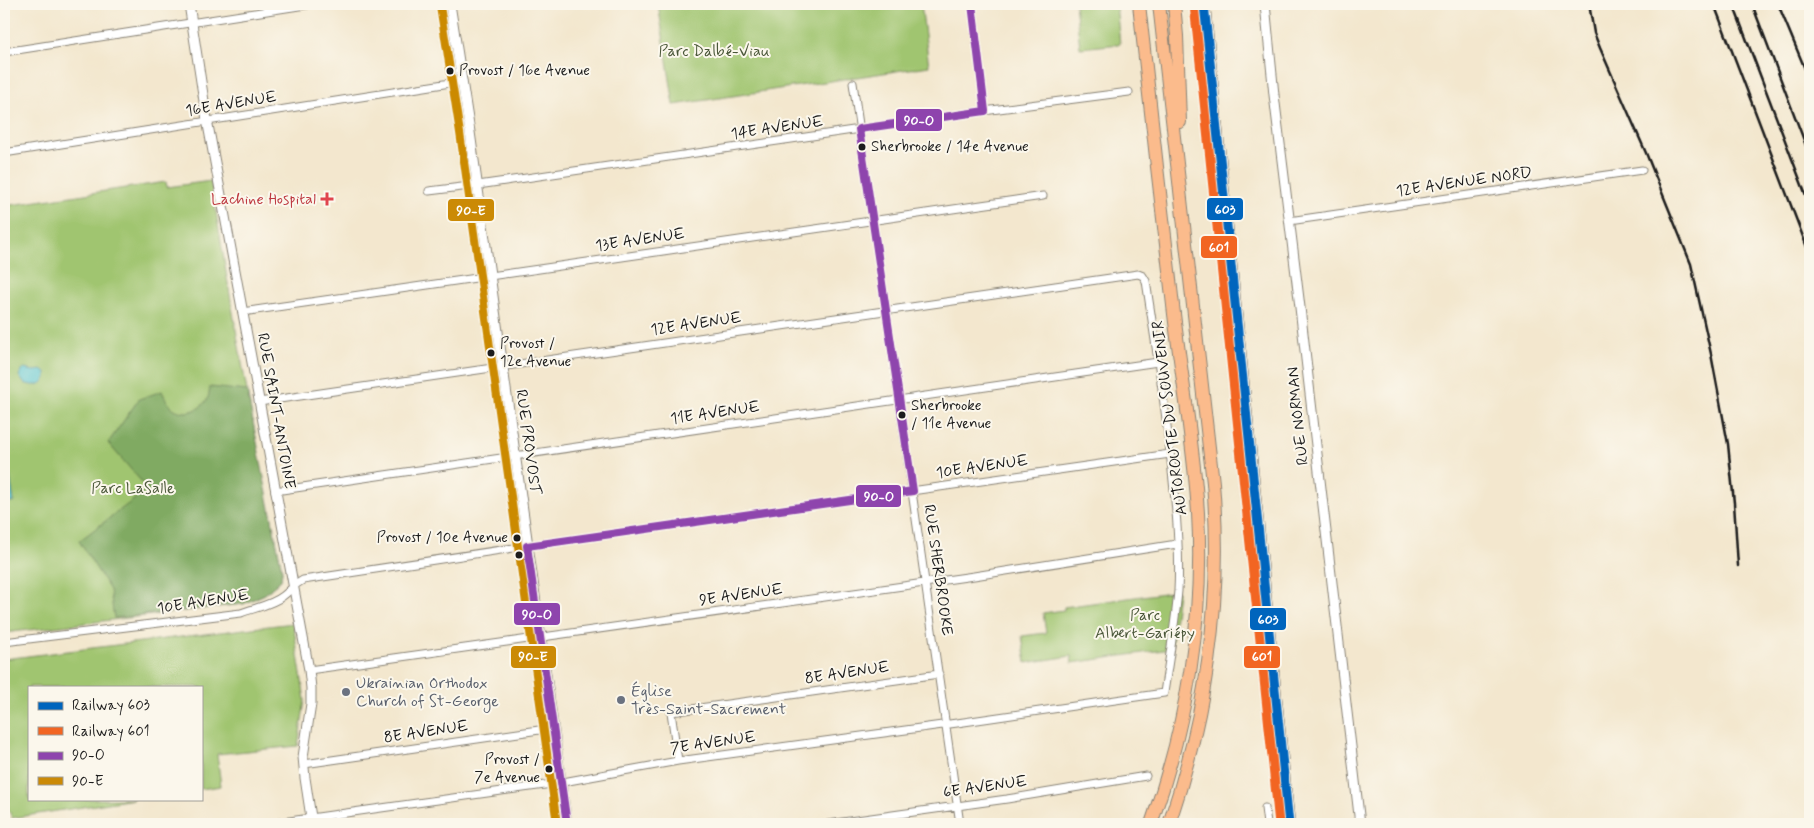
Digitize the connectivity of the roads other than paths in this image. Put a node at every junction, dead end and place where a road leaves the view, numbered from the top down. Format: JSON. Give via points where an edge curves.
{"nodes":[{"id":1,"x":189,"y":4,"type":"edge"},
{"id":2,"x":312,"y":4,"type":"edge"},
{"id":3,"x":450,"y":4,"type":"edge"},
{"id":4,"x":972,"y":4,"type":"edge"},
{"id":5,"x":1139,"y":4,"type":"edge"},
{"id":6,"x":1159,"y":4,"type":"edge"},
{"id":7,"x":1174,"y":4,"type":"edge"},
{"id":8,"x":1265,"y":4,"type":"edge"},
{"id":9,"x":192,"y":23,"type":"junction"},
{"id":10,"x":4,"y":52,"type":"edge"},
{"id":11,"x":462,"y":81,"type":"junction"},
{"id":12,"x":853,"y":83,"type":"dead end"},
{"id":13,"x":1129,"y":92,"type":"dead end"},
{"id":14,"x":985,"y":111,"type":"junction"},
{"id":15,"x":207,"y":122,"type":"junction"},
{"id":16,"x":859,"y":129,"type":"junction"},
{"id":17,"x":4,"y":153,"type":"edge"},
{"id":18,"x":1642,"y":170,"type":"dead end"},
{"id":19,"x":478,"y":185,"type":"junction"},
{"id":20,"x":429,"y":190,"type":"dead end"},
{"id":21,"x":1043,"y":196,"type":"dead end"},
{"id":22,"x":1183,"y":212,"type":"junction"},
{"id":23,"x":873,"y":220,"type":"junction"},
{"id":24,"x":1289,"y":221,"type":"junction"},
{"id":25,"x":490,"y":275,"type":"junction"},
{"id":26,"x":886,"y":310,"type":"junction"},
{"id":27,"x":242,"y":312,"type":"junction"},
{"id":28,"x":1158,"y":362,"type":"junction"},
{"id":29,"x":502,"y":366,"type":"junction"},
{"id":30,"x":899,"y":400,"type":"junction"},
{"id":31,"x":259,"y":402,"type":"junction"},
{"id":32,"x":1170,"y":454,"type":"junction"},
{"id":33,"x":515,"y":456,"type":"junction"},
{"id":34,"x":913,"y":491,"type":"junction"},
{"id":35,"x":275,"y":492,"type":"junction"},
{"id":36,"x":1177,"y":544,"type":"junction"},
{"id":37,"x":527,"y":546,"type":"junction"},
{"id":38,"x":926,"y":582,"type":"junction"},
{"id":39,"x":293,"y":585,"type":"junction"},
{"id":40,"x":540,"y":638,"type":"junction"},
{"id":41,"x":4,"y":642,"type":"edge"},
{"id":42,"x":309,"y":670,"type":"junction"},
{"id":43,"x":938,"y":674,"type":"junction"},
{"id":44,"x":946,"y":725,"type":"junction"},
{"id":45,"x":553,"y":728,"type":"junction"},
{"id":46,"x":678,"y":761,"type":"junction"},
{"id":47,"x":304,"y":764,"type":"junction"},
{"id":48,"x":1146,"y":776,"type":"dead end"},
{"id":49,"x":560,"y":782,"type":"junction"},
{"id":50,"x":958,"y":805,"type":"junction"},
{"id":51,"x":1265,"y":808,"type":"dead end"},
{"id":52,"x":311,"y":821,"type":"edge"},
{"id":53,"x":268,"y":824,"type":"edge"},
{"id":54,"x":567,"y":824,"type":"edge"},
{"id":55,"x":828,"y":824,"type":"edge"},
{"id":56,"x":960,"y":824,"type":"edge"},
{"id":57,"x":1151,"y":824,"type":"edge"},
{"id":58,"x":1169,"y":824,"type":"edge"},
{"id":59,"x":1267,"y":824,"type":"edge"},
{"id":60,"x":1360,"y":824,"type":"edge"}],
"edges":[{"from":1,"to":9,"type":"street","name":"RUE SAINT-ANTOINE"},
{"from":2,"to":9,"type":"street"},
{"from":3,"to":11,"type":"street","name":"RUE PROVOST"},
{"from":4,"to":14,"type":"street"},
{"from":5,"to":57,"type":"highway","name":"AUTOROUTE DU SOUVENIR","via":[[1193,461],[1199,546],[1196,621],[1185,700],[1170,765]]},
{"from":6,"to":22,"type":"highway","name":"AUTOROUTE DU SOUVENIR"},
{"from":7,"to":22,"type":"highway","via":[[1178,36]]},
{"from":8,"to":24,"type":"street","name":"RUE NORMAN"},
{"from":9,"to":10,"type":"street"},
{"from":9,"to":15,"type":"street","name":"RUE SAINT-ANTOINE"},
{"from":11,"to":15,"type":"street","name":"16E AVENUE"},
{"from":11,"to":19,"type":"street","name":"RUE PROVOST"},
{"from":12,"to":16,"type":"street","name":"RUE SHERBROOKE"},
{"from":13,"to":14,"type":"street","name":"14E AVENUE"},
{"from":14,"to":16,"type":"street","name":"14E AVENUE"},
{"from":15,"to":17,"type":"street","name":"16E AVENUE"},
{"from":15,"to":27,"type":"street","name":"RUE SAINT-ANTOINE"},
{"from":16,"to":19,"type":"street","name":"14E AVENUE"},
{"from":16,"to":23,"type":"street","name":"RUE SHERBROOKE"},
{"from":18,"to":24,"type":"street","name":"12E AVENUE NORD"},
{"from":19,"to":20,"type":"street","name":"14E AVENUE"},
{"from":19,"to":25,"type":"street","name":"RUE PROVOST"},
{"from":21,"to":23,"type":"street","name":"13E AVENUE"},
{"from":22,"to":58,"type":"highway","name":"AUTOROUTE DU SOUVENIR","via":[[1216,512],[1216,567],[1212,631],[1202,696]]},
{"from":23,"to":25,"type":"street","name":"13E AVENUE"},
{"from":23,"to":26,"type":"street","name":"RUE SHERBROOKE"},
{"from":24,"to":60,"type":"street","name":"RUE NORMAN"},
{"from":25,"to":27,"type":"street","name":"13E AVENUE"},
{"from":25,"to":29,"type":"street","name":"RUE PROVOST"},
{"from":26,"to":28,"type":"street","name":"12E AVENUE","via":[[1138,274],[1146,281]]},
{"from":26,"to":29,"type":"street","name":"12E AVENUE"},
{"from":26,"to":30,"type":"street","name":"RUE SHERBROOKE"},
{"from":27,"to":31,"type":"street","name":"RUE SAINT-ANTOINE"},
{"from":28,"to":30,"type":"street","name":"11E AVENUE"},
{"from":28,"to":32,"type":"street"},
{"from":29,"to":31,"type":"street","name":"12E AVENUE"},
{"from":29,"to":33,"type":"street","name":"RUE PROVOST"},
{"from":30,"to":33,"type":"street","name":"11E AVENUE"},
{"from":30,"to":34,"type":"street","name":"RUE SHERBROOKE"},
{"from":31,"to":35,"type":"street","name":"RUE SAINT-ANTOINE"},
{"from":32,"to":34,"type":"street","name":"10E AVENUE"},
{"from":32,"to":36,"type":"street"},
{"from":33,"to":35,"type":"street","name":"11E AVENUE"},
{"from":33,"to":37,"type":"street","name":"RUE PROVOST"},
{"from":34,"to":37,"type":"street","name":"10E AVENUE"},
{"from":34,"to":38,"type":"street","name":"RUE SHERBROOKE"},
{"from":35,"to":39,"type":"street","name":"RUE SAINT-ANTOINE"},
{"from":36,"to":38,"type":"street","name":"9E AVENUE"},
{"from":36,"to":44,"type":"street","name":"7E AVENUE","via":[[1178,591],[1164,693]]},
{"from":37,"to":39,"type":"street","name":"10E AVENUE","via":[[302,580]]},
{"from":37,"to":40,"type":"street","name":"RUE PROVOST"},
{"from":38,"to":40,"type":"street","name":"9E AVENUE"},
{"from":38,"to":43,"type":"street","name":"RUE SHERBROOKE"},
{"from":39,"to":41,"type":"street","name":"10E AVENUE","via":[[284,596],[241,612]]},
{"from":39,"to":42,"type":"street","name":"RUE SAINT-ANTOINE"},
{"from":40,"to":42,"type":"street","name":"9E AVENUE"},
{"from":40,"to":45,"type":"street","name":"RUE PROVOST"},
{"from":42,"to":47,"type":"street","name":"RUE SAINT-ANTOINE","via":[[311,704]]},
{"from":43,"to":44,"type":"street","name":"RUE SHERBROOKE"},
{"from":43,"to":46,"type":"street","name":"8E AVENUE","via":[[671,712]]},
{"from":44,"to":46,"type":"street","name":"7E AVENUE"},
{"from":44,"to":50,"type":"street","name":"RUE SHERBROOKE"},
{"from":45,"to":47,"type":"street","name":"8E AVENUE"},
{"from":45,"to":49,"type":"street","name":"RUE PROVOST"},
{"from":46,"to":49,"type":"street","name":"7E AVENUE"},
{"from":47,"to":52,"type":"street","name":"RUE SAINT-ANTOINE"},
{"from":48,"to":50,"type":"street","name":"6E AVENUE"},
{"from":49,"to":52,"type":"street","name":"7E AVENUE"},
{"from":49,"to":54,"type":"street","name":"RUE PROVOST"},
{"from":50,"to":55,"type":"street","name":"6E AVENUE"},
{"from":50,"to":56,"type":"street","name":"RUE SHERBROOKE"},
{"from":51,"to":59,"type":"street"},
{"from":52,"to":53,"type":"street","name":"7E AVENUE"}]}
